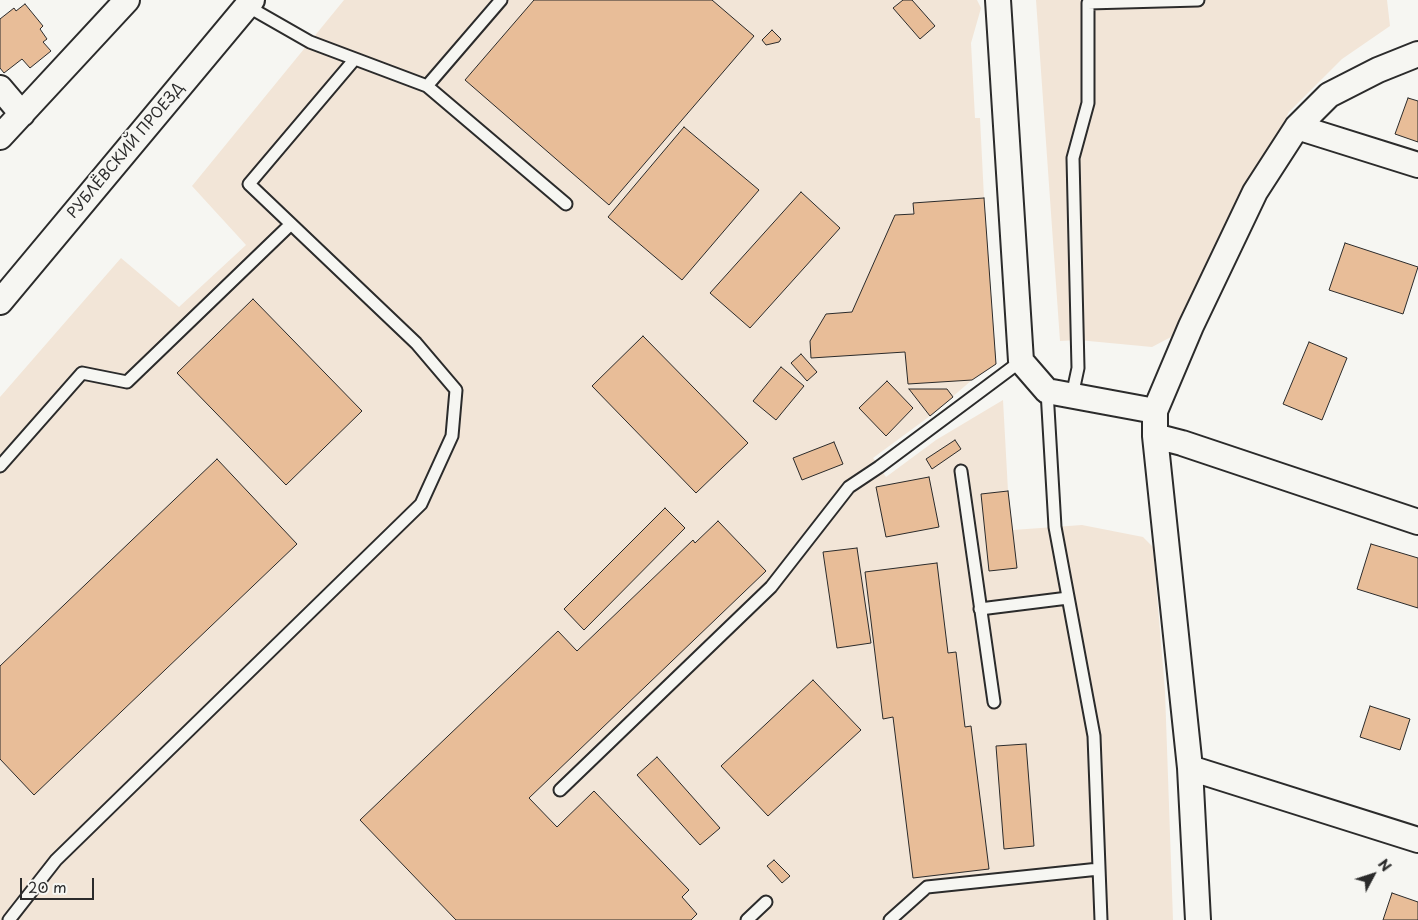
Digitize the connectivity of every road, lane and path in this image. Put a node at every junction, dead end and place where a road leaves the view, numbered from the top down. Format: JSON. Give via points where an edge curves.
{"nodes":[{"id":1,"x":127,"y":0,"type":"edge"},
{"id":2,"x":501,"y":0,"type":"edge"},
{"id":3,"x":998,"y":0,"type":"edge"},
{"id":4,"x":1198,"y":0,"type":"edge"},
{"id":5,"x":250,"y":3,"type":"edge"},
{"id":6,"x":1418,"y":54,"type":"edge"},
{"id":7,"x":354,"y":60,"type":"junction"},
{"id":8,"x":427,"y":86,"type":"junction"},
{"id":9,"x":0,"y":88,"type":"edge"},
{"id":10,"x":22,"y":114,"type":"junction"},
{"id":11,"x":1297,"y":127,"type":"junction"},
{"id":12,"x":0,"y":138,"type":"edge"},
{"id":13,"x":1418,"y":165,"type":"edge"},
{"id":14,"x":566,"y":204,"type":"dead end"},
{"id":15,"x":291,"y":224,"type":"junction"},
{"id":16,"x":0,"y":302,"type":"edge"},
{"id":17,"x":1021,"y":361,"type":"junction"},
{"id":18,"x":1047,"y":390,"type":"junction"},
{"id":19,"x":1072,"y":396,"type":"junction"},
{"id":20,"x":1155,"y":411,"type":"junction"},
{"id":21,"x":1155,"y":436,"type":"junction"},
{"id":22,"x":0,"y":466,"type":"edge"},
{"id":23,"x":962,"y":471,"type":"dead end"},
{"id":24,"x":1418,"y":522,"type":"edge"},
{"id":25,"x":1068,"y":598,"type":"junction"},
{"id":26,"x":980,"y":609,"type":"junction"},
{"id":27,"x":994,"y":702,"type":"dead end"},
{"id":28,"x":1190,"y":768,"type":"junction"},
{"id":29,"x":560,"y":790,"type":"dead end"},
{"id":30,"x":1418,"y":840,"type":"edge"},
{"id":31,"x":1099,"y":869,"type":"junction"},
{"id":32,"x":766,"y":902,"type":"dead end"},
{"id":33,"x":9,"y":920,"type":"edge"},
{"id":34,"x":747,"y":920,"type":"edge"},
{"id":35,"x":890,"y":920,"type":"edge"},
{"id":36,"x":1100,"y":920,"type":"edge"},
{"id":37,"x":1198,"y":920,"type":"edge"}],
"edges":[{"from":1,"to":10,"type":"street"},
{"from":2,"to":8,"type":"lane"},
{"from":3,"to":17,"type":"street"},
{"from":4,"to":19,"type":"lane","via":[[1088,3],[1088,102],[1073,158],[1078,368]]},
{"from":5,"to":7,"type":"lane","via":[[310,42]]},
{"from":5,"to":16,"type":"street","name":"РУБЛЁВСКИЙ ПРОЕЗД"},
{"from":6,"to":11,"type":"street","via":[[1329,95]]},
{"from":7,"to":8,"type":"lane"},
{"from":7,"to":15,"type":"lane","via":[[249,184]]},
{"from":8,"to":14,"type":"lane"},
{"from":9,"to":10,"type":"street"},
{"from":10,"to":12,"type":"street"},
{"from":11,"to":13,"type":"street"},
{"from":11,"to":20,"type":"street","via":[[1254,192]]},
{"from":15,"to":22,"type":"lane","via":[[127,382],[82,373]]},
{"from":15,"to":33,"type":"lane","via":[[416,343],[456,390],[452,436],[421,504],[56,860]]},
{"from":17,"to":18,"type":"street"},
{"from":17,"to":29,"type":"lane","via":[[849,487],[771,587]]},
{"from":18,"to":19,"type":"street"},
{"from":18,"to":25,"type":"lane","via":[[1055,527]]},
{"from":19,"to":20,"type":"street"},
{"from":20,"to":21,"type":"street"},
{"from":21,"to":24,"type":"street"},
{"from":21,"to":28,"type":"street"},
{"from":23,"to":26,"type":"lane"},
{"from":25,"to":26,"type":"lane"},
{"from":25,"to":31,"type":"lane","via":[[1094,736]]},
{"from":26,"to":27,"type":"lane"},
{"from":28,"to":30,"type":"street"},
{"from":28,"to":37,"type":"street"},
{"from":31,"to":35,"type":"lane","via":[[927,887]]},
{"from":31,"to":36,"type":"lane"},
{"from":32,"to":34,"type":"lane"}]}
